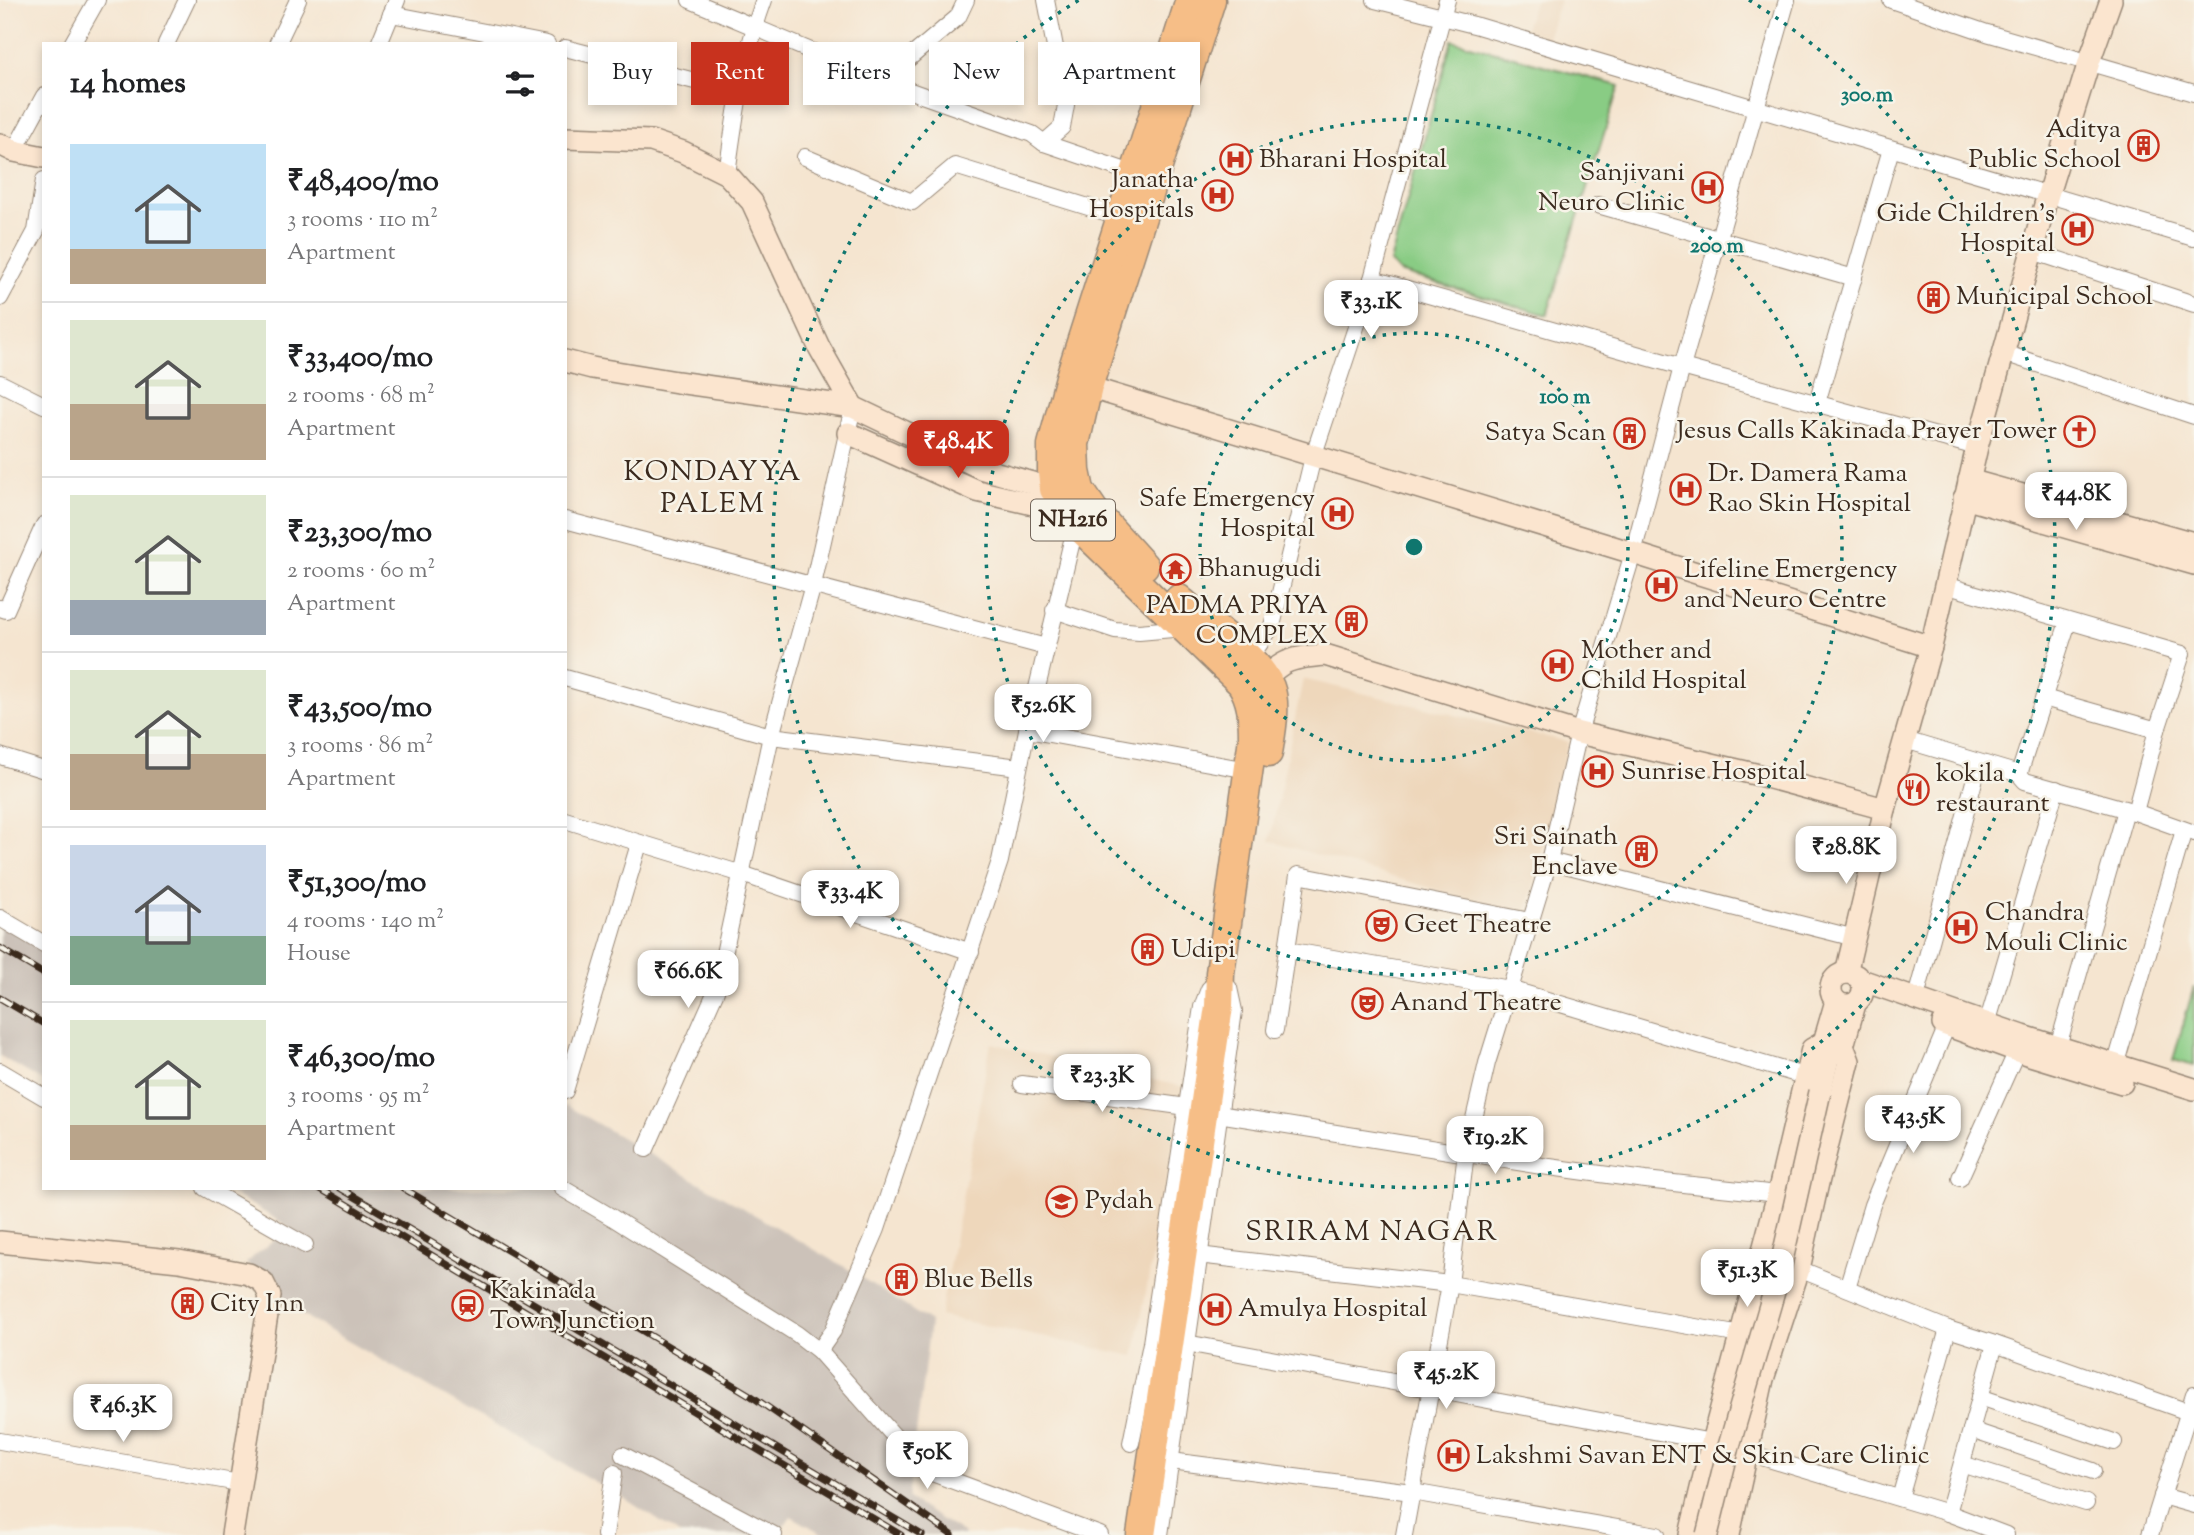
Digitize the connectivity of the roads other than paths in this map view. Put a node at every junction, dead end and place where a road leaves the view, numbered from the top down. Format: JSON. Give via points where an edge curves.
{"nodes":[{"id":1,"x":97,"y":0,"type":"edge"},
{"id":2,"x":187,"y":0,"type":"edge"},
{"id":3,"x":298,"y":0,"type":"edge"},
{"id":4,"x":690,"y":0,"type":"edge"},
{"id":5,"x":764,"y":0,"type":"edge"},
{"id":6,"x":967,"y":0,"type":"edge"},
{"id":7,"x":1046,"y":0,"type":"edge"},
{"id":8,"x":1190,"y":0,"type":"edge"},
{"id":9,"x":1211,"y":0,"type":"edge"},
{"id":10,"x":1375,"y":0,"type":"edge"},
{"id":11,"x":1787,"y":0,"type":"edge"},
{"id":12,"x":1891,"y":0,"type":"edge"},
{"id":13,"x":2111,"y":0,"type":"edge"},
{"id":14,"x":394,"y":7,"type":"edge"},
{"id":15,"x":1444,"y":8,"type":"edge"},
{"id":16,"x":754,"y":26,"type":"junction"},
{"id":17,"x":73,"y":42,"type":"edge"},
{"id":18,"x":167,"y":42,"type":"edge"},
{"id":19,"x":278,"y":42,"type":"edge"},
{"id":20,"x":380,"y":42,"type":"edge"},
{"id":21,"x":539,"y":42,"type":"edge"},
{"id":22,"x":750,"y":42,"type":"edge"},
{"id":23,"x":803,"y":47,"type":"edge"},
{"id":24,"x":567,"y":49,"type":"edge"},
{"id":25,"x":915,"y":53,"type":"edge"},
{"id":26,"x":2088,"y":62,"type":"junction"},
{"id":27,"x":691,"y":80,"type":"edge"},
{"id":28,"x":915,"y":92,"type":"edge"},
{"id":29,"x":2194,"y":93,"type":"edge"},
{"id":30,"x":42,"y":99,"type":"edge"},
{"id":31,"x":736,"y":105,"type":"edge"},
{"id":32,"x":1755,"y":109,"type":"junction"},
{"id":33,"x":567,"y":138,"type":"edge"},
{"id":34,"x":1045,"y":144,"type":"junction"},
{"id":35,"x":7,"y":148,"type":"edge"},
{"id":36,"x":1891,"y":149,"type":"junction"},
{"id":37,"x":42,"y":157,"type":"edge"},
{"id":38,"x":805,"y":157,"type":"dead end"},
{"id":39,"x":727,"y":174,"type":"junction"},
{"id":40,"x":1135,"y":174,"type":"junction"},
{"id":41,"x":42,"y":192,"type":"edge"},
{"id":42,"x":2048,"y":194,"type":"junction"},
{"id":43,"x":1598,"y":205,"type":"dead end"},
{"id":44,"x":1121,"y":217,"type":"junction"},
{"id":45,"x":2194,"y":238,"type":"edge"},
{"id":46,"x":1718,"y":239,"type":"junction"},
{"id":47,"x":2032,"y":251,"type":"junction"},
{"id":48,"x":1854,"y":278,"type":"junction"},
{"id":49,"x":1372,"y":279,"type":"junction"},
{"id":50,"x":0,"y":298,"type":"edge"},
{"id":51,"x":2194,"y":304,"type":"edge"},
{"id":52,"x":2004,"y":353,"type":"junction"},
{"id":53,"x":567,"y":362,"type":"edge"},
{"id":54,"x":1682,"y":367,"type":"junction"},
{"id":55,"x":0,"y":383,"type":"edge"},
{"id":56,"x":1088,"y":387,"type":"junction"},
{"id":57,"x":1817,"y":403,"type":"junction"},
{"id":58,"x":42,"y":404,"type":"edge"},
{"id":59,"x":853,"y":407,"type":"junction"},
{"id":60,"x":2194,"y":416,"type":"edge"},
{"id":61,"x":848,"y":433,"type":"junction"},
{"id":62,"x":1977,"y":447,"type":"junction"},
{"id":63,"x":1313,"y":457,"type":"junction"},
{"id":64,"x":1967,"y":489,"type":"junction"},
{"id":65,"x":1069,"y":504,"type":"junction"},
{"id":66,"x":567,"y":521,"type":"edge"},
{"id":67,"x":42,"y":533,"type":"edge"},
{"id":68,"x":2194,"y":543,"type":"edge"},
{"id":69,"x":1633,"y":553,"type":"junction"},
{"id":70,"x":2194,"y":564,"type":"edge"},
{"id":71,"x":813,"y":585,"type":"junction"},
{"id":72,"x":1945,"y":585,"type":"junction"},
{"id":73,"x":3,"y":609,"type":"edge"},
{"id":74,"x":1054,"y":610,"type":"junction"},
{"id":75,"x":2068,"y":622,"type":"junction"},
{"id":76,"x":0,"y":627,"type":"edge"},
{"id":77,"x":1184,"y":628,"type":"junction"},
{"id":78,"x":1931,"y":647,"type":"junction"},
{"id":79,"x":1046,"y":648,"type":"junction"},
{"id":80,"x":2188,"y":656,"type":"edge"},
{"id":81,"x":1254,"y":677,"type":"junction"},
{"id":82,"x":567,"y":679,"type":"edge"},
{"id":83,"x":2044,"y":698,"type":"junction"},
{"id":84,"x":1027,"y":730,"type":"junction"},
{"id":85,"x":2157,"y":730,"type":"junction"},
{"id":86,"x":1579,"y":733,"type":"junction"},
{"id":87,"x":771,"y":736,"type":"junction"},
{"id":88,"x":1905,"y":740,"type":"junction"},
{"id":89,"x":0,"y":756,"type":"edge"},
{"id":90,"x":1979,"y":763,"type":"junction"},
{"id":91,"x":1019,"y":767,"type":"junction"},
{"id":92,"x":42,"y":769,"type":"edge"},
{"id":93,"x":1248,"y":770,"type":"junction"},
{"id":94,"x":2019,"y":774,"type":"junction"},
{"id":95,"x":2056,"y":789,"type":"junction"},
{"id":96,"x":1885,"y":809,"type":"junction"},
{"id":97,"x":2130,"y":811,"type":"junction"},
{"id":98,"x":567,"y":821,"type":"edge"},
{"id":99,"x":2189,"y":831,"type":"edge"},
{"id":100,"x":639,"y":844,"type":"junction"},
{"id":101,"x":1549,"y":861,"type":"junction"},
{"id":102,"x":742,"y":874,"type":"junction"},
{"id":103,"x":0,"y":918,"type":"edge"},
{"id":104,"x":1530,"y":921,"type":"junction"},
{"id":105,"x":1855,"y":937,"type":"junction"},
{"id":106,"x":42,"y":943,"type":"edge"},
{"id":107,"x":1287,"y":950,"type":"junction"},
{"id":108,"x":971,"y":952,"type":"junction"},
{"id":109,"x":1221,"y":989,"type":"junction"},
{"id":110,"x":1510,"y":989,"type":"junction"},
{"id":111,"x":1852,"y":991,"type":"junction"},
{"id":112,"x":1915,"y":1001,"type":"junction"},
{"id":113,"x":1950,"y":1019,"type":"junction"},
{"id":114,"x":1987,"y":1024,"type":"junction"},
{"id":115,"x":1275,"y":1030,"type":"dead end"},
{"id":116,"x":2020,"y":1044,"type":"junction"},
{"id":117,"x":2058,"y":1046,"type":"junction"},
{"id":118,"x":1831,"y":1049,"type":"junction"},
{"id":119,"x":2115,"y":1066,"type":"junction"},
{"id":120,"x":1,"y":1074,"type":"edge"},
{"id":121,"x":567,"y":1083,"type":"edge"},
{"id":122,"x":1022,"y":1084,"type":"dead end"},
{"id":123,"x":1813,"y":1085,"type":"junction"},
{"id":124,"x":2194,"y":1090,"type":"edge"},
{"id":125,"x":42,"y":1096,"type":"edge"},
{"id":126,"x":2194,"y":1104,"type":"edge"},
{"id":127,"x":1187,"y":1107,"type":"junction"},
{"id":128,"x":1219,"y":1114,"type":"junction"},
{"id":129,"x":646,"y":1149,"type":"dead end"},
{"id":130,"x":1466,"y":1153,"type":"junction"},
{"id":131,"x":1960,"y":1178,"type":"dead end"},
{"id":132,"x":209,"y":1190,"type":"edge"},
{"id":133,"x":565,"y":1190,"type":"edge"},
{"id":134,"x":1778,"y":1194,"type":"junction"},
{"id":135,"x":0,"y":1242,"type":"edge"},
{"id":136,"x":305,"y":1245,"type":"dead end"},
{"id":137,"x":1198,"y":1255,"type":"junction"},
{"id":138,"x":1799,"y":1269,"type":"junction"},
{"id":139,"x":1450,"y":1284,"type":"junction"},
{"id":140,"x":1847,"y":1288,"type":"junction"},
{"id":141,"x":1948,"y":1329,"type":"junction"},
{"id":142,"x":1741,"y":1335,"type":"junction"},
{"id":143,"x":1186,"y":1343,"type":"junction"},
{"id":144,"x":1995,"y":1343,"type":"junction"},
{"id":145,"x":819,"y":1351,"type":"junction"},
{"id":146,"x":1430,"y":1389,"type":"junction"},
{"id":147,"x":2194,"y":1395,"type":"edge"},
{"id":148,"x":1980,"y":1397,"type":"junction"},
{"id":149,"x":2191,"y":1413,"type":"edge"},
{"id":150,"x":1971,"y":1430,"type":"junction"},
{"id":151,"x":0,"y":1441,"type":"edge"},
{"id":152,"x":1712,"y":1442,"type":"junction"},
{"id":153,"x":2114,"y":1442,"type":"dead end"},
{"id":154,"x":1131,"y":1443,"type":"dead end"},
{"id":155,"x":1747,"y":1453,"type":"junction"},
{"id":156,"x":624,"y":1455,"type":"dead end"},
{"id":157,"x":1171,"y":1461,"type":"junction"},
{"id":158,"x":1962,"y":1464,"type":"junction"},
{"id":159,"x":2093,"y":1471,"type":"dead end"},
{"id":160,"x":614,"y":1473,"type":"dead end"},
{"id":161,"x":239,"y":1483,"type":"junction"},
{"id":162,"x":1412,"y":1492,"type":"junction"},
{"id":163,"x":2162,"y":1496,"type":"junction"},
{"id":164,"x":1899,"y":1498,"type":"junction"},
{"id":165,"x":2086,"y":1503,"type":"dead end"},
{"id":166,"x":2194,"y":1505,"type":"edge"},
{"id":167,"x":1948,"y":1513,"type":"junction"},
{"id":168,"x":232,"y":1535,"type":"edge"},
{"id":169,"x":605,"y":1535,"type":"edge"},
{"id":170,"x":774,"y":1535,"type":"edge"},
{"id":171,"x":1100,"y":1535,"type":"edge"},
{"id":172,"x":1141,"y":1535,"type":"edge"},
{"id":173,"x":1160,"y":1535,"type":"edge"},
{"id":174,"x":1404,"y":1535,"type":"edge"},
{"id":175,"x":1657,"y":1535,"type":"edge"},
{"id":176,"x":1690,"y":1535,"type":"edge"},
{"id":177,"x":1707,"y":1535,"type":"edge"},
{"id":178,"x":1729,"y":1535,"type":"edge"},
{"id":179,"x":2006,"y":1535,"type":"edge"},
{"id":180,"x":2150,"y":1535,"type":"edge"}],
"edges":[{"from":1,"to":17,"type":"street"},
{"from":2,"to":18,"type":"street"},
{"from":3,"to":19,"type":"street"},
{"from":4,"to":16,"type":"street"},
{"from":5,"to":16,"type":"street"},
{"from":6,"to":25,"type":"street","via":[[958,17]]},
{"from":7,"to":34,"type":"street","via":[[1066,105],[1062,127]]},
{"from":8,"to":40,"type":"highway","number":"NH216"},
{"from":9,"to":56,"type":"highway","number":"NH216"},
{"from":10,"to":15,"type":"street"},
{"from":11,"to":32,"type":"street"},
{"from":12,"to":26,"type":"street"},
{"from":13,"to":26,"type":"street"},
{"from":14,"to":20,"type":"street"},
{"from":14,"to":21,"type":"street"},
{"from":15,"to":32,"type":"street"},
{"from":15,"to":49,"type":"street"},
{"from":16,"to":22,"type":"street"},
{"from":16,"to":23,"type":"street"},
{"from":24,"to":27,"type":"street"},
{"from":26,"to":29,"type":"street"},
{"from":26,"to":42,"type":"street"},
{"from":28,"to":34,"type":"street","via":[[1032,134]]},
{"from":30,"to":35,"type":"street"},
{"from":31,"to":39,"type":"street"},
{"from":32,"to":36,"type":"street"},
{"from":32,"to":46,"type":"street"},
{"from":33,"to":39,"type":"street","via":[[651,141]]},
{"from":34,"to":40,"type":"street"},
{"from":35,"to":37,"type":"street"},
{"from":36,"to":42,"type":"street"},
{"from":36,"to":48,"type":"street"},
{"from":38,"to":44,"type":"street","via":[[912,202],[955,166]]},
{"from":39,"to":59,"type":"street","via":[[752,202],[819,347]]},
{"from":40,"to":44,"type":"highway","number":"NH216"},
{"from":41,"to":50,"type":"street","via":[[36,230]]},
{"from":42,"to":45,"type":"street"},
{"from":42,"to":47,"type":"street"},
{"from":43,"to":46,"type":"street"},
{"from":44,"to":65,"type":"highway","number":"NH216","via":[[1052,445]]},
{"from":46,"to":48,"type":"street"},
{"from":46,"to":54,"type":"street"},
{"from":47,"to":51,"type":"street"},
{"from":47,"to":52,"type":"street"},
{"from":48,"to":57,"type":"street"},
{"from":49,"to":54,"type":"street"},
{"from":49,"to":63,"type":"street"},
{"from":52,"to":60,"type":"street"},
{"from":52,"to":62,"type":"street"},
{"from":53,"to":59,"type":"street"},
{"from":54,"to":57,"type":"street"},
{"from":54,"to":69,"type":"street"},
{"from":55,"to":58,"type":"street"},
{"from":56,"to":63,"type":"street"},
{"from":56,"to":65,"type":"highway","number":"NH216","via":[[1075,444],[1076,471]]},
{"from":57,"to":62,"type":"street"},
{"from":59,"to":61,"type":"street"},
{"from":59,"to":65,"type":"street"},
{"from":61,"to":65,"type":"street","via":[[977,491]]},
{"from":61,"to":71,"type":"street"},
{"from":62,"to":64,"type":"street"},
{"from":63,"to":69,"type":"street"},
{"from":63,"to":81,"type":"street","via":[[1272,626]]},
{"from":64,"to":68,"type":"street"},
{"from":64,"to":70,"type":"street"},
{"from":64,"to":72,"type":"street"},
{"from":65,"to":74,"type":"street"},
{"from":65,"to":77,"type":"highway","number":"NH216"},
{"from":65,"to":81,"type":"highway","number":"NH216","via":[[1095,512]]},
{"from":66,"to":71,"type":"street"},
{"from":67,"to":73,"type":"street"},
{"from":69,"to":78,"type":"street"},
{"from":69,"to":86,"type":"street"},
{"from":71,"to":79,"type":"street"},
{"from":71,"to":87,"type":"street"},
{"from":72,"to":75,"type":"street"},
{"from":72,"to":78,"type":"street"},
{"from":73,"to":76,"type":"street"},
{"from":74,"to":77,"type":"street","via":[[1115,630]]},
{"from":74,"to":79,"type":"street"},
{"from":75,"to":80,"type":"street"},
{"from":75,"to":83,"type":"street"},
{"from":77,"to":81,"type":"highway","number":"NH216","via":[[1241,683]]},
{"from":78,"to":88,"type":"street"},
{"from":79,"to":84,"type":"street"},
{"from":80,"to":85,"type":"street"},
{"from":81,"to":86,"type":"street","via":[[1281,663],[1325,655]]},
{"from":81,"to":93,"type":"highway"},
{"from":81,"to":109,"type":"highway","via":[[1272,698],[1270,738],[1238,939],[1231,973]]},
{"from":82,"to":87,"type":"street"},
{"from":83,"to":85,"type":"street"},
{"from":83,"to":94,"type":"street"},
{"from":84,"to":91,"type":"street"},
{"from":84,"to":93,"type":"street"},
{"from":85,"to":97,"type":"street"},
{"from":86,"to":96,"type":"street"},
{"from":86,"to":101,"type":"street"},
{"from":87,"to":91,"type":"street"},
{"from":87,"to":102,"type":"street"},
{"from":88,"to":90,"type":"street"},
{"from":88,"to":96,"type":"street"},
{"from":89,"to":92,"type":"street"},
{"from":90,"to":94,"type":"street"},
{"from":90,"to":112,"type":"street"},
{"from":91,"to":108,"type":"street","via":[[1000,861]]},
{"from":93,"to":109,"type":"highway"},
{"from":94,"to":95,"type":"street","via":[[2025,781]]},
{"from":95,"to":97,"type":"street"},
{"from":95,"to":114,"type":"street"},
{"from":96,"to":105,"type":"street"},
{"from":97,"to":99,"type":"street"},
{"from":97,"to":117,"type":"street"},
{"from":98,"to":100,"type":"street"},
{"from":99,"to":119,"type":"street"},
{"from":100,"to":102,"type":"street"},
{"from":100,"to":121,"type":"street"},
{"from":101,"to":104,"type":"street"},
{"from":101,"to":105,"type":"street"},
{"from":102,"to":108,"type":"street"},
{"from":102,"to":129,"type":"street","via":[[716,991]]},
{"from":103,"to":106,"type":"street"},
{"from":104,"to":107,"type":"street","via":[[1298,875]]},
{"from":104,"to":110,"type":"street"},
{"from":105,"to":111,"type":"street"},
{"from":107,"to":110,"type":"street"},
{"from":107,"to":115,"type":"street"},
{"from":108,"to":145,"type":"street","via":[[877,1229],[833,1331]]},
{"from":109,"to":127,"type":"street","via":[[1209,989],[1202,1007]]},
{"from":109,"to":128,"type":"street","via":[[1234,1011]]},
{"from":109,"to":172,"type":"highway"},
{"from":110,"to":123,"type":"street"},
{"from":110,"to":130,"type":"street"},
{"from":111,"to":112,"type":"street"},
{"from":111,"to":113,"type":"street"},
{"from":111,"to":118,"type":"street"},
{"from":112,"to":113,"type":"street"},
{"from":113,"to":114,"type":"street"},
{"from":113,"to":116,"type":"street"},
{"from":113,"to":140,"type":"street","via":[[1872,1205]]},
{"from":114,"to":116,"type":"street"},
{"from":116,"to":117,"type":"street"},
{"from":116,"to":126,"type":"street"},
{"from":116,"to":131,"type":"street"},
{"from":117,"to":119,"type":"street"},
{"from":118,"to":123,"type":"street"},
{"from":118,"to":138,"type":"street","via":[[1849,1062]]},
{"from":119,"to":124,"type":"street"},
{"from":120,"to":125,"type":"street"},
{"from":122,"to":127,"type":"street"},
{"from":123,"to":134,"type":"street"},
{"from":123,"to":177,"type":"street","bridge":true,"via":[[1778,1278]]},
{"from":127,"to":154,"type":"street"},
{"from":128,"to":130,"type":"street"},
{"from":128,"to":137,"type":"street"},
{"from":130,"to":134,"type":"street"},
{"from":130,"to":139,"type":"street"},
{"from":132,"to":136,"type":"street"},
{"from":133,"to":145,"type":"street"},
{"from":134,"to":142,"type":"street"},
{"from":135,"to":161,"type":"street","via":[[179,1261],[249,1274],[263,1283],[270,1296]]},
{"from":137,"to":139,"type":"street"},
{"from":137,"to":143,"type":"street"},
{"from":138,"to":140,"type":"street"},
{"from":138,"to":155,"type":"street","via":[[1763,1379]]},
{"from":139,"to":142,"type":"street"},
{"from":139,"to":146,"type":"street"},
{"from":140,"to":141,"type":"street"},
{"from":141,"to":144,"type":"street"},
{"from":141,"to":164,"type":"street"},
{"from":142,"to":152,"type":"street"},
{"from":143,"to":146,"type":"street"},
{"from":143,"to":157,"type":"street"},
{"from":144,"to":148,"type":"street"},
{"from":144,"to":149,"type":"street"},
{"from":145,"to":171,"type":"street","via":[[924,1470]]},
{"from":146,"to":152,"type":"street"},
{"from":146,"to":162,"type":"street"},
{"from":147,"to":149,"type":"street"},
{"from":148,"to":150,"type":"street"},
{"from":148,"to":153,"type":"street"},
{"from":149,"to":163,"type":"street"},
{"from":150,"to":158,"type":"street"},
{"from":150,"to":159,"type":"street"},
{"from":151,"to":161,"type":"street"},
{"from":152,"to":155,"type":"street"},
{"from":152,"to":176,"type":"street"},
{"from":155,"to":164,"type":"street"},
{"from":155,"to":178,"type":"street"},
{"from":156,"to":170,"type":"street"},
{"from":157,"to":162,"type":"street"},
{"from":157,"to":173,"type":"street"},
{"from":158,"to":165,"type":"street"},
{"from":158,"to":167,"type":"street"},
{"from":160,"to":169,"type":"street"},
{"from":161,"to":168,"type":"street"},
{"from":162,"to":174,"type":"street"},
{"from":162,"to":175,"type":"street"},
{"from":163,"to":166,"type":"street"},
{"from":163,"to":180,"type":"street"},
{"from":164,"to":167,"type":"street"},
{"from":167,"to":179,"type":"street"}]}
